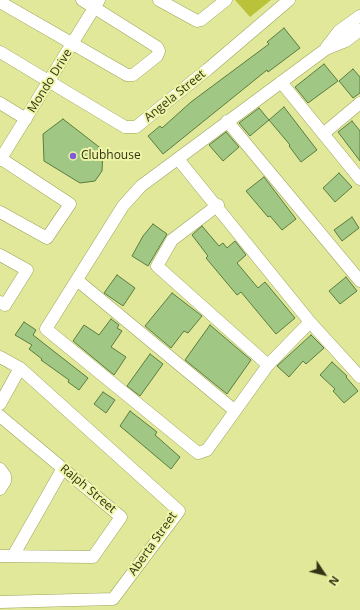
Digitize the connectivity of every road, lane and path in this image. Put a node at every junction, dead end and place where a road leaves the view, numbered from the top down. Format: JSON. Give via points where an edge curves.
{"nodes":[{"id":1,"x":82,"y":0,"type":"edge"},
{"id":2,"x":159,"y":0,"type":"edge"},
{"id":3,"x":226,"y":0,"type":"edge"},
{"id":4,"x":289,"y":0,"type":"edge"},
{"id":5,"x":0,"y":2,"type":"edge"},
{"id":6,"x":96,"y":4,"type":"edge"},
{"id":7,"x":360,"y":16,"type":"edge"},
{"id":8,"x":360,"y":30,"type":"edge"},
{"id":9,"x":72,"y":44,"type":"junction"},
{"id":10,"x":326,"y":49,"type":"junction"},
{"id":11,"x":0,"y":52,"type":"edge"},
{"id":12,"x":50,"y":82,"type":"junction"},
{"id":13,"x":281,"y":82,"type":"junction"},
{"id":14,"x":360,"y":102,"type":"edge"},
{"id":15,"x":0,"y":103,"type":"edge"},
{"id":16,"x":26,"y":119,"type":"junction"},
{"id":17,"x":227,"y":121,"type":"junction"},
{"id":18,"x":323,"y":134,"type":"junction"},
{"id":19,"x":0,"y":159,"type":"edge"},
{"id":20,"x":178,"y":159,"type":"junction"},
{"id":21,"x":360,"y":179,"type":"edge"},
{"id":22,"x":218,"y":205,"type":"junction"},
{"id":23,"x":0,"y":212,"type":"edge"},
{"id":24,"x":0,"y":255,"type":"edge"},
{"id":25,"x":77,"y":280,"type":"junction"},
{"id":26,"x":360,"y":281,"type":"edge"},
{"id":27,"x":0,"y":302,"type":"edge"},
{"id":28,"x":310,"y":322,"type":"junction"},
{"id":29,"x":0,"y":357,"type":"edge"},
{"id":30,"x":268,"y":364,"type":"junction"},
{"id":31,"x":20,"y":368,"type":"junction"},
{"id":32,"x":360,"y":377,"type":"edge"},
{"id":33,"x":0,"y":404,"type":"edge"},
{"id":34,"x":234,"y":410,"type":"junction"},
{"id":35,"x":0,"y":416,"type":"edge"},
{"id":36,"x":63,"y":468,"type":"junction"},
{"id":37,"x":0,"y":469,"type":"edge"},
{"id":38,"x":0,"y":489,"type":"edge"},
{"id":39,"x":0,"y":556,"type":"edge"},
{"id":40,"x":13,"y":556,"type":"junction"},
{"id":41,"x":0,"y":602,"type":"edge"}],
"edges":[{"from":1,"to":6,"type":"street"},
{"from":2,"to":3,"type":"street","via":[[197,21]]},
{"from":4,"to":12,"type":"street","name":"Angela Street","via":[[136,127],[125,127]]},
{"from":5,"to":9,"type":"street"},
{"from":6,"to":9,"type":"street","name":"Mondo Drive"},
{"from":6,"to":9,"type":"street","via":[[157,47],[158,56],[130,76]]},
{"from":7,"to":10,"type":"street","via":[[339,31]]},
{"from":8,"to":10,"type":"street","via":[[346,41]]},
{"from":9,"to":12,"type":"street","name":"Mondo Drive"},
{"from":10,"to":13,"type":"street"},
{"from":11,"to":12,"type":"street","name":"Angela Street"},
{"from":12,"to":16,"type":"street","name":"Mondo Drive"},
{"from":13,"to":17,"type":"street"},
{"from":13,"to":18,"type":"street"},
{"from":14,"to":18,"type":"street"},
{"from":15,"to":16,"type":"street"},
{"from":16,"to":19,"type":"street","name":"Mondo Drive"},
{"from":17,"to":20,"type":"street"},
{"from":17,"to":26,"type":"street"},
{"from":18,"to":21,"type":"street"},
{"from":19,"to":23,"type":"street","via":[[70,204],[47,238]]},
{"from":20,"to":22,"type":"street"},
{"from":20,"to":25,"type":"street","via":[[141,186],[123,206]]},
{"from":22,"to":28,"type":"street"},
{"from":22,"to":30,"type":"street","via":[[172,240],[157,266]]},
{"from":24,"to":27,"type":"street","via":[[27,270],[5,305]]},
{"from":25,"to":34,"type":"street"},
{"from":25,"to":34,"type":"street","via":[[46,329],[198,453],[207,450]]},
{"from":28,"to":30,"type":"street"},
{"from":28,"to":32,"type":"street"},
{"from":29,"to":31,"type":"street","name":"Aberta Street"},
{"from":30,"to":34,"type":"street"},
{"from":31,"to":33,"type":"street"},
{"from":31,"to":41,"type":"street","name":"Aberta Street","via":[[179,511],[113,599]]},
{"from":35,"to":36,"type":"street","name":"Ralph Street"},
{"from":36,"to":40,"type":"street"},
{"from":36,"to":40,"type":"street","name":"Ralph Street","via":[[121,517],[94,557]]},
{"from":37,"to":38,"type":"street","via":[[5,476]]},
{"from":39,"to":40,"type":"street","name":"Ralph Street"}]}
